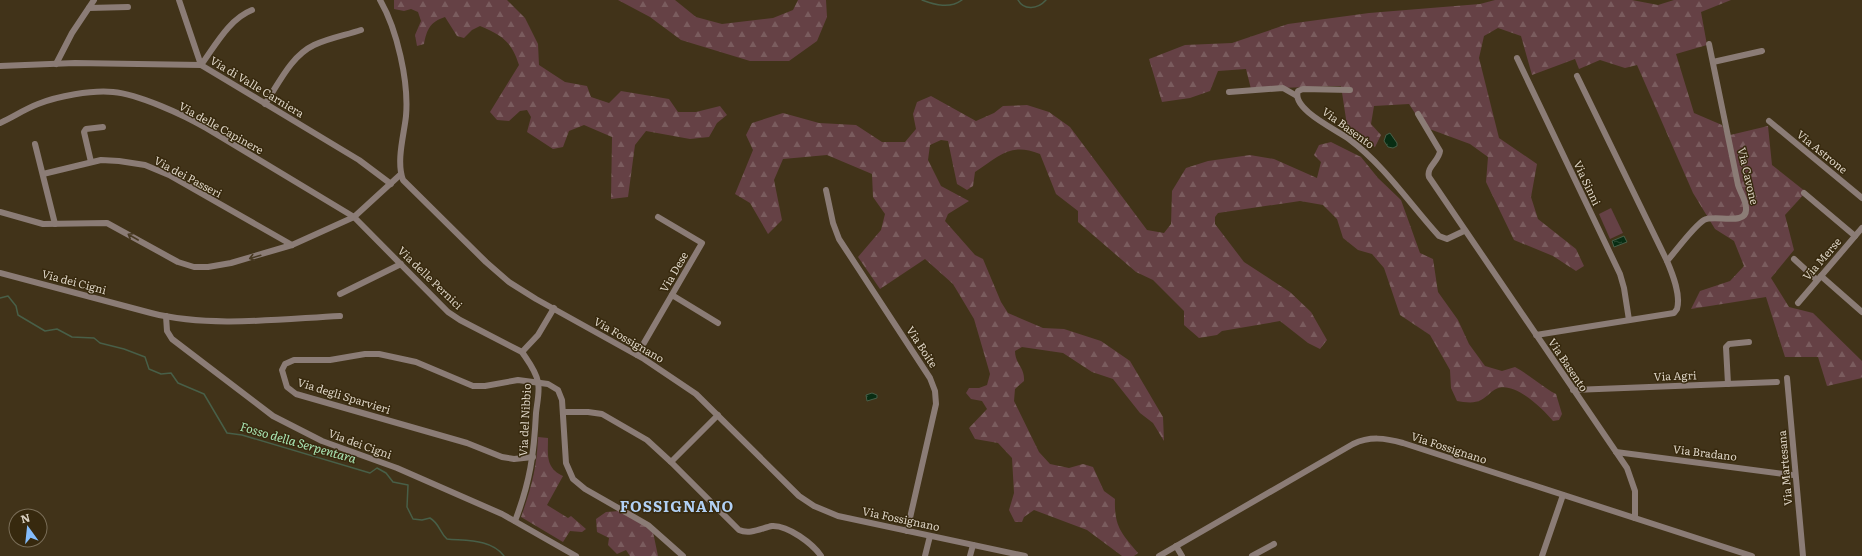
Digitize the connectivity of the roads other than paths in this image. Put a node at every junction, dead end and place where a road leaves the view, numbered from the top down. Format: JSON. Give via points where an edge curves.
{"nodes":[{"id":1,"x":94,"y":0,"type":"edge"},
{"id":2,"x":179,"y":0,"type":"edge"},
{"id":3,"x":380,"y":0,"type":"edge"},
{"id":4,"x":128,"y":7,"type":"dead end"},
{"id":5,"x":89,"y":8,"type":"junction"},
{"id":6,"x":252,"y":10,"type":"dead end"},
{"id":7,"x":361,"y":30,"type":"dead end"},
{"id":8,"x":1709,"y":44,"type":"dead end"},
{"id":9,"x":1762,"y":51,"type":"dead end"},
{"id":10,"x":1517,"y":58,"type":"dead end"},
{"id":11,"x":1713,"y":62,"type":"junction"},
{"id":12,"x":56,"y":64,"type":"junction"},
{"id":13,"x":201,"y":65,"type":"junction"},
{"id":14,"x":0,"y":66,"type":"edge"},
{"id":15,"x":1577,"y":76,"type":"dead end"},
{"id":16,"x":1350,"y":90,"type":"dead end"},
{"id":17,"x":1229,"y":92,"type":"dead end"},
{"id":18,"x":1297,"y":96,"type":"junction"},
{"id":19,"x":265,"y":104,"type":"junction"},
{"id":20,"x":1418,"y":114,"type":"dead end"},
{"id":21,"x":1769,"y":121,"type":"dead end"},
{"id":22,"x":0,"y":123,"type":"edge"},
{"id":23,"x":103,"y":127,"type":"dead end"},
{"id":24,"x":36,"y":144,"type":"dead end"},
{"id":25,"x":91,"y":162,"type":"junction"},
{"id":26,"x":43,"y":174,"type":"junction"},
{"id":27,"x":401,"y":174,"type":"junction"},
{"id":28,"x":391,"y":184,"type":"junction"},
{"id":29,"x":826,"y":190,"type":"dead end"},
{"id":30,"x":1804,"y":193,"type":"dead end"},
{"id":31,"x":1862,"y":198,"type":"edge"},
{"id":32,"x":0,"y":212,"type":"edge"},
{"id":33,"x":354,"y":217,"type":"junction"},
{"id":34,"x":658,"y":217,"type":"dead end"},
{"id":35,"x":55,"y":224,"type":"junction"},
{"id":36,"x":1862,"y":228,"type":"edge"},
{"id":37,"x":1464,"y":230,"type":"junction"},
{"id":38,"x":1855,"y":236,"type":"junction"},
{"id":39,"x":292,"y":245,"type":"junction"},
{"id":40,"x":1794,"y":259,"type":"dead end"},
{"id":41,"x":1667,"y":262,"type":"junction"},
{"id":42,"x":401,"y":264,"type":"junction"},
{"id":43,"x":0,"y":273,"type":"edge"},
{"id":44,"x":1819,"y":278,"type":"junction"},
{"id":45,"x":340,"y":294,"type":"dead end"},
{"id":46,"x":672,"y":295,"type":"junction"},
{"id":47,"x":1798,"y":303,"type":"dead end"},
{"id":48,"x":554,"y":308,"type":"junction"},
{"id":49,"x":1862,"y":312,"type":"edge"},
{"id":50,"x":166,"y":316,"type":"junction"},
{"id":51,"x":340,"y":316,"type":"dead end"},
{"id":52,"x":1629,"y":320,"type":"junction"},
{"id":53,"x":718,"y":323,"type":"dead end"},
{"id":54,"x":1536,"y":335,"type":"junction"},
{"id":55,"x":1749,"y":342,"type":"dead end"},
{"id":56,"x":522,"y":352,"type":"junction"},
{"id":57,"x":637,"y":355,"type":"junction"},
{"id":58,"x":1787,"y":378,"type":"dead end"},
{"id":59,"x":538,"y":382,"type":"junction"},
{"id":60,"x":1777,"y":382,"type":"dead end"},
{"id":61,"x":1728,"y":384,"type":"junction"},
{"id":62,"x":1573,"y":390,"type":"junction"},
{"id":63,"x":563,"y":412,"type":"junction"},
{"id":64,"x":718,"y":415,"type":"junction"},
{"id":65,"x":1616,"y":452,"type":"junction"},
{"id":66,"x":533,"y":457,"type":"junction"},
{"id":67,"x":671,"y":462,"type":"junction"},
{"id":68,"x":1792,"y":475,"type":"dead end"},
{"id":69,"x":1563,"y":495,"type":"junction"},
{"id":70,"x":1635,"y":518,"type":"junction"},
{"id":71,"x":515,"y":521,"type":"junction"},
{"id":72,"x":907,"y":531,"type":"junction"},
{"id":73,"x":930,"y":536,"type":"junction"},
{"id":74,"x":1274,"y":544,"type":"dead end"},
{"id":75,"x":973,"y":545,"type":"junction"},
{"id":76,"x":1176,"y":546,"type":"junction"},
{"id":77,"x":1016,"y":555,"type":"edge"},
{"id":78,"x":576,"y":556,"type":"edge"},
{"id":79,"x":683,"y":556,"type":"edge"},
{"id":80,"x":821,"y":556,"type":"edge"},
{"id":81,"x":926,"y":556,"type":"edge"},
{"id":82,"x":970,"y":556,"type":"edge"},
{"id":83,"x":1025,"y":556,"type":"edge"},
{"id":84,"x":1160,"y":556,"type":"edge"},
{"id":85,"x":1182,"y":556,"type":"edge"},
{"id":86,"x":1252,"y":556,"type":"edge"},
{"id":87,"x":1542,"y":556,"type":"edge"},
{"id":88,"x":1752,"y":556,"type":"edge"},
{"id":89,"x":1803,"y":556,"type":"edge"}],
"edges":[{"from":1,"to":5,"type":"street"},
{"from":2,"to":13,"type":"street"},
{"from":3,"to":27,"type":"street","via":[[392,30],[406,82]]},
{"from":4,"to":5,"type":"street"},
{"from":5,"to":12,"type":"street"},
{"from":6,"to":13,"type":"street","via":[[232,24]]},
{"from":7,"to":19,"type":"street","via":[[321,42],[303,52],[291,65]]},
{"from":8,"to":11,"type":"street","name":"Via Cavone"},
{"from":9,"to":11,"type":"street"},
{"from":10,"to":52,"type":"street","name":"Via Sinni","via":[[1618,271],[1624,288]]},
{"from":11,"to":41,"type":"street","name":"Via Cavone","via":[[1738,185],[1746,211],[1743,216],[1734,219],[1714,217],[1704,220]]},
{"from":12,"to":13,"type":"street","name":"Via di Valle Carniera"},
{"from":12,"to":14,"type":"street","name":"Via di Valle Carniera"},
{"from":13,"to":19,"type":"street","name":"Via di Valle Carniera"},
{"from":15,"to":41,"type":"street"},
{"from":16,"to":18,"type":"street","name":"Via Basento","via":[[1303,89],[1298,91]]},
{"from":17,"to":18,"type":"street","via":[[1283,88]]},
{"from":18,"to":37,"type":"street","name":"Via Basento","via":[[1306,110],[1370,156],[1439,236],[1447,239]]},
{"from":19,"to":28,"type":"street","name":"Via di Valle Carniera","via":[[360,160]]},
{"from":20,"to":37,"type":"street","name":"Via Basento","via":[[1440,151],[1428,175]]},
{"from":21,"to":31,"type":"street","name":"Via Astrone"},
{"from":22,"to":33,"type":"street","name":"Via delle Capinere","via":[[49,100],[97,92],[122,94],[169,110],[198,124]]},
{"from":23,"to":25,"type":"street","via":[[84,132]]},
{"from":24,"to":26,"type":"street"},
{"from":25,"to":26,"type":"street","name":"Via dei Passeri"},
{"from":25,"to":39,"type":"street","name":"Via dei Passeri","via":[[119,161],[156,169]]},
{"from":26,"to":35,"type":"street"},
{"from":27,"to":28,"type":"street"},
{"from":27,"to":48,"type":"street","name":"Via Fossignano","via":[[406,185],[496,271],[517,287]]},
{"from":28,"to":33,"type":"street"},
{"from":29,"to":72,"type":"street","name":"Via Boite","via":[[839,240],[930,378],[935,391],[936,404]]},
{"from":30,"to":38,"type":"street"},
{"from":32,"to":35,"type":"street","via":[[37,223]]},
{"from":33,"to":39,"type":"street"},
{"from":33,"to":42,"type":"street","name":"Via delle Pernici"},
{"from":34,"to":46,"type":"street","name":"Via Dese","via":[[702,242]]},
{"from":39,"to":35,"type":"street","one_way":true,"via":[[231,263],[196,267],[170,258],[109,223]]},
{"from":36,"to":38,"type":"street","name":"Via Merse"},
{"from":37,"to":54,"type":"street","name":"Via Basento"},
{"from":38,"to":44,"type":"street","name":"Via Merse"},
{"from":40,"to":44,"type":"street"},
{"from":41,"to":52,"type":"street","via":[[1675,284],[1678,305],[1676,311]]},
{"from":42,"to":45,"type":"street"},
{"from":42,"to":56,"type":"street","name":"Via delle Pernici","via":[[454,316]]},
{"from":43,"to":50,"type":"street","name":"Via dei Cigni"},
{"from":44,"to":47,"type":"street","name":"Via Merse"},
{"from":44,"to":49,"type":"street"},
{"from":46,"to":53,"type":"street"},
{"from":46,"to":57,"type":"street","name":"Via Dese"},
{"from":48,"to":56,"type":"street","via":[[541,331]]},
{"from":48,"to":57,"type":"street","name":"Via Fossignano"},
{"from":50,"to":51,"type":"street","name":"Via dei Cigni","via":[[237,320]]},
{"from":50,"to":71,"type":"street","name":"Via dei Cigni","via":[[167,331],[172,339],[273,416],[322,441],[402,470]]},
{"from":52,"to":54,"type":"street"},
{"from":54,"to":62,"type":"street","name":"Via Basento"},
{"from":55,"to":61,"type":"street","via":[[1730,344],[1726,347]]},
{"from":56,"to":59,"type":"street","name":"Via del Nibbio","via":[[532,366]]},
{"from":57,"to":64,"type":"street","name":"Via Fossignano","via":[[685,386]]},
{"from":58,"to":89,"type":"street","name":"Via Martesana"},
{"from":59,"to":63,"type":"street","via":[[558,390],[562,398]]},
{"from":59,"to":66,"type":"street","name":"Via del Nibbio"},
{"from":59,"to":66,"type":"street","name":"Via degli Sparvieri","via":[[518,380],[485,386],[470,385],[420,363],[376,354],[330,360],[294,360],[285,364],[282,370],[287,387],[299,395],[467,443],[502,457]]},
{"from":60,"to":61,"type":"street","name":"Via Agri"},
{"from":61,"to":62,"type":"street","name":"Via Agri"},
{"from":62,"to":65,"type":"street","name":"Via Basento"},
{"from":63,"to":67,"type":"street","via":[[604,415],[650,442]]},
{"from":63,"to":79,"type":"street","via":[[566,462],[573,478],[585,489],[648,525]]},
{"from":64,"to":67,"type":"street"},
{"from":64,"to":72,"type":"street","name":"Via Fossignano","via":[[809,504],[838,516]]},
{"from":65,"to":68,"type":"street","name":"Via Bradano"},
{"from":65,"to":70,"type":"street","name":"Via Basento","via":[[1633,484],[1636,498]]},
{"from":66,"to":71,"type":"street","name":"Via del Nibbio","via":[[528,486]]},
{"from":67,"to":80,"type":"street","via":[[739,530],[746,532],[773,526],[782,528],[811,543]]},
{"from":69,"to":70,"type":"street","name":"Via Fossignano"},
{"from":69,"to":76,"type":"street","name":"Via Fossignano","via":[[1397,442],[1371,438],[1349,446]]},
{"from":69,"to":87,"type":"street"},
{"from":70,"to":88,"type":"street","name":"Via Fossignano"},
{"from":71,"to":78,"type":"street","name":"Via dei Cigni"},
{"from":72,"to":73,"type":"street","name":"Via Fossignano"},
{"from":73,"to":75,"type":"street","name":"Via Fossignano"},
{"from":73,"to":81,"type":"street"},
{"from":74,"to":86,"type":"street"},
{"from":75,"to":77,"type":"street","name":"Via Fossignano"},
{"from":75,"to":82,"type":"street"},
{"from":76,"to":84,"type":"street","name":"Via Fossignano"},
{"from":76,"to":85,"type":"street"},
{"from":77,"to":83,"type":"street","name":"Via Fossignano"}]}
